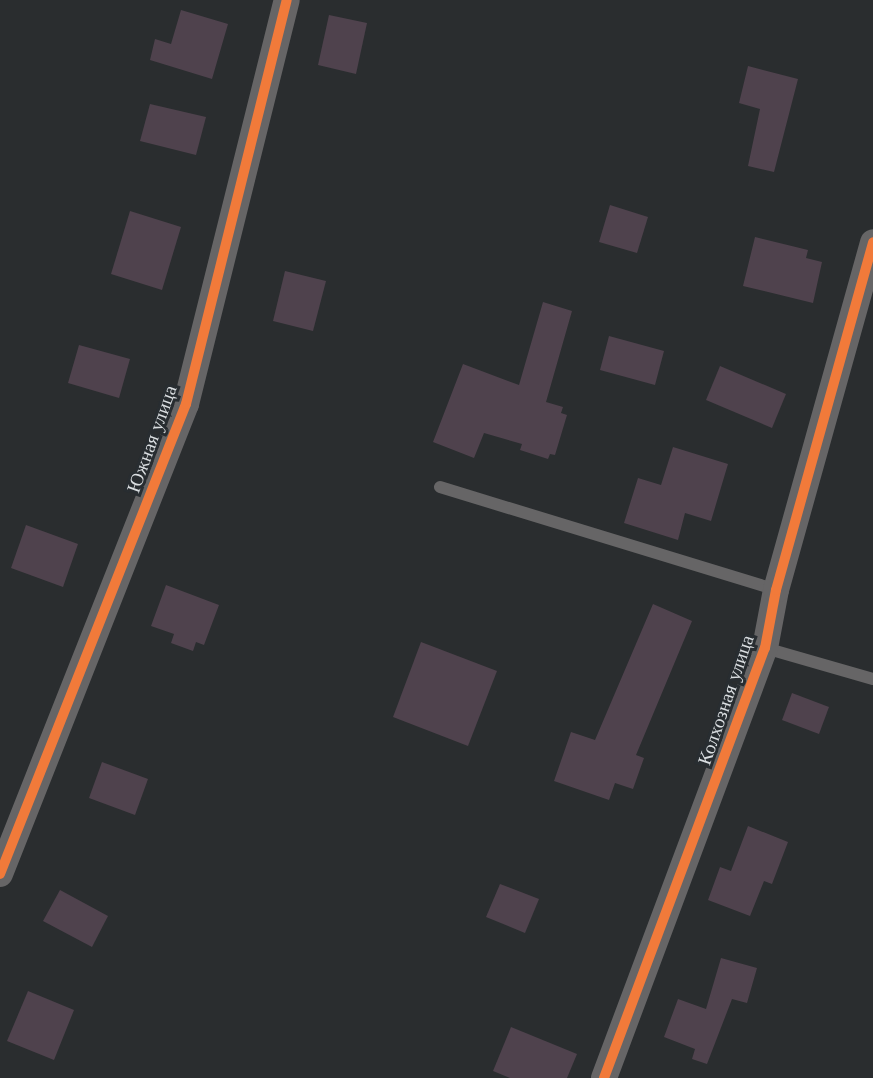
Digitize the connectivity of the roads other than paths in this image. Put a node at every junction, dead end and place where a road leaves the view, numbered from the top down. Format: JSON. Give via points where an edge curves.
{"nodes":[{"id":1,"x":287,"y":0,"type":"edge"},
{"id":2,"x":873,"y":242,"type":"edge"},
{"id":3,"x":440,"y":487,"type":"dead end"},
{"id":4,"x":776,"y":590,"type":"junction"},
{"id":5,"x":765,"y":648,"type":"junction"},
{"id":6,"x":873,"y":680,"type":"edge"},
{"id":7,"x":0,"y":874,"type":"edge"},
{"id":8,"x":604,"y":1078,"type":"edge"}],
"edges":[{"from":1,"to":7,"type":"street","name":"Южная улица","via":[[186,404]]},
{"from":2,"to":4,"type":"street","name":"Колхозная улица"},
{"from":3,"to":4,"type":"lane"},
{"from":4,"to":5,"type":"street","name":"Колхозная улица"},
{"from":5,"to":6,"type":"lane"},
{"from":5,"to":8,"type":"street","name":"Колхозная улица"}]}
